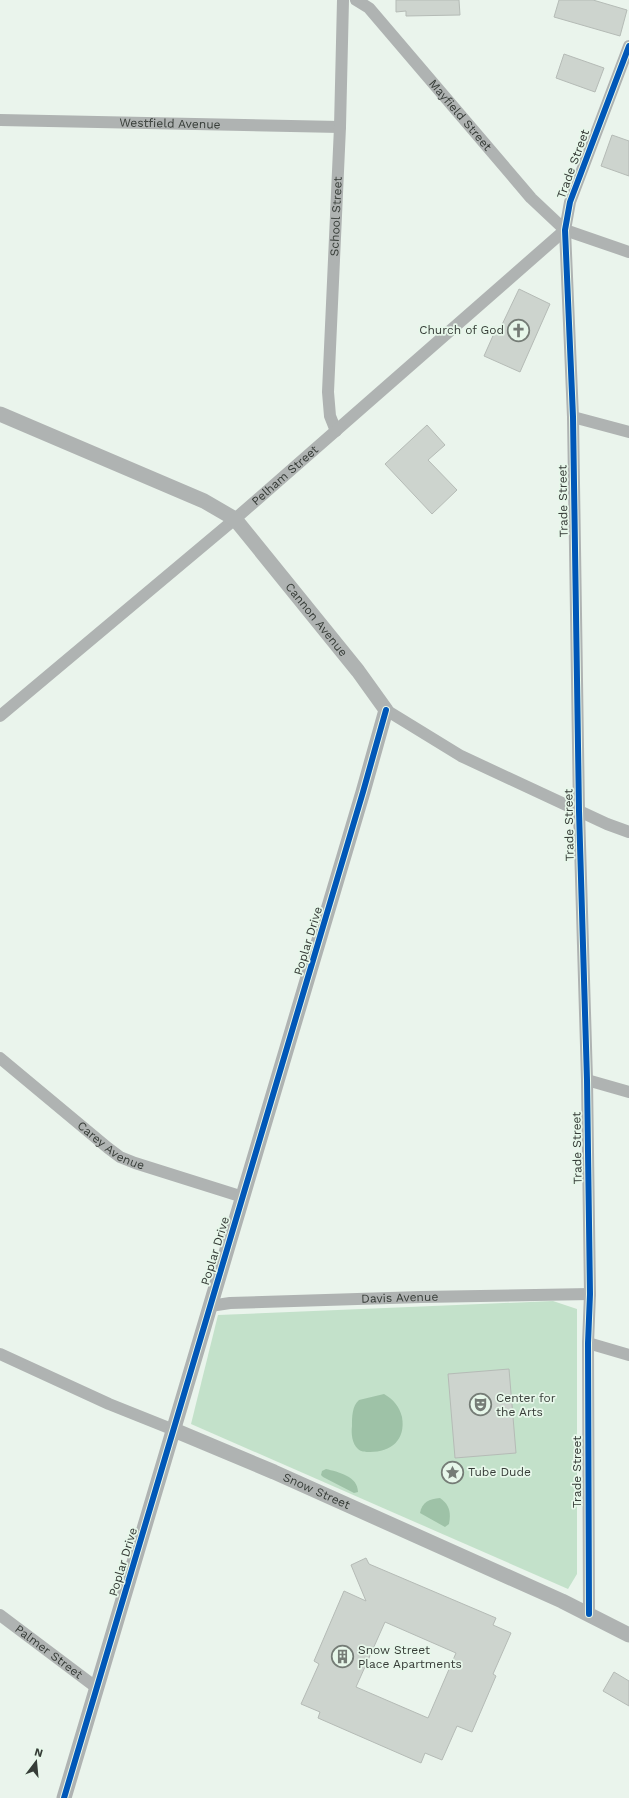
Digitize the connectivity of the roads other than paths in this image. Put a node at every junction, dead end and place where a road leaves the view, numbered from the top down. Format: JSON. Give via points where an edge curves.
{"nodes":[{"id":1,"x":342,"y":0,"type":"edge"},
{"id":2,"x":356,"y":0,"type":"edge"},
{"id":3,"x":629,"y":46,"type":"edge"},
{"id":4,"x":0,"y":120,"type":"edge"},
{"id":5,"x":340,"y":127,"type":"junction"},
{"id":6,"x":565,"y":230,"type":"junction"},
{"id":7,"x":629,"y":252,"type":"edge"},
{"id":8,"x":0,"y":414,"type":"edge"},
{"id":9,"x":573,"y":417,"type":"junction"},
{"id":10,"x":336,"y":431,"type":"junction"},
{"id":11,"x":629,"y":432,"type":"edge"},
{"id":12,"x":235,"y":519,"type":"junction"},
{"id":13,"x":386,"y":710,"type":"junction"},
{"id":14,"x":0,"y":716,"type":"edge"},
{"id":15,"x":579,"y":811,"type":"junction"},
{"id":16,"x":629,"y":832,"type":"edge"},
{"id":17,"x":0,"y":1058,"type":"edge"},
{"id":18,"x":587,"y":1080,"type":"junction"},
{"id":19,"x":629,"y":1092,"type":"edge"},
{"id":20,"x":243,"y":1197,"type":"junction"},
{"id":21,"x":590,"y":1294,"type":"junction"},
{"id":22,"x":210,"y":1306,"type":"junction"},
{"id":23,"x":588,"y":1343,"type":"junction"},
{"id":24,"x":0,"y":1354,"type":"edge"},
{"id":25,"x":629,"y":1355,"type":"edge"},
{"id":26,"x":174,"y":1430,"type":"junction"},
{"id":27,"x":589,"y":1614,"type":"junction"},
{"id":28,"x":0,"y":1615,"type":"edge"},
{"id":29,"x":629,"y":1635,"type":"edge"},
{"id":30,"x":97,"y":1688,"type":"junction"},
{"id":31,"x":64,"y":1798,"type":"edge"}],
"edges":[{"from":1,"to":5,"type":"street","name":"School Street"},
{"from":2,"to":6,"type":"street","name":"Mayfield Street","via":[[369,8],[531,198]]},
{"from":3,"to":6,"type":"street","name":"Trade Street","via":[[570,202]]},
{"from":4,"to":5,"type":"street","name":"Westfield Avenue"},
{"from":5,"to":10,"type":"street","name":"School Street","via":[[328,392],[330,416]]},
{"from":6,"to":7,"type":"street"},
{"from":6,"to":9,"type":"street","name":"Trade Street"},
{"from":6,"to":10,"type":"street","name":"Pelham Street"},
{"from":8,"to":12,"type":"street","name":"Cannon Avenue","via":[[204,501]]},
{"from":9,"to":11,"type":"street"},
{"from":9,"to":15,"type":"street","name":"Trade Street"},
{"from":10,"to":12,"type":"street","name":"Pelham Street"},
{"from":12,"to":13,"type":"street","name":"Cannon Avenue","via":[[358,671]]},
{"from":12,"to":14,"type":"street","name":"Pelham Street"},
{"from":13,"to":15,"type":"street","name":"Cannon Avenue","via":[[461,756]]},
{"from":13,"to":20,"type":"street","name":"Poplar Drive"},
{"from":15,"to":16,"type":"street","name":"Cannon Avenue"},
{"from":15,"to":18,"type":"street","name":"Trade Street"},
{"from":17,"to":20,"type":"street","name":"Carey Avenue","via":[[120,1156]]},
{"from":18,"to":19,"type":"street"},
{"from":18,"to":21,"type":"street","name":"Trade Street"},
{"from":20,"to":22,"type":"street","name":"Poplar Drive"},
{"from":21,"to":22,"type":"street","name":"Davis Avenue","via":[[407,1297],[230,1303]]},
{"from":21,"to":23,"type":"street","name":"Trade Street"},
{"from":22,"to":26,"type":"street","name":"Poplar Drive"},
{"from":23,"to":25,"type":"street"},
{"from":23,"to":27,"type":"street","name":"Trade Street"},
{"from":24,"to":26,"type":"street","name":"Snow Street","via":[[109,1404]]},
{"from":26,"to":27,"type":"street","name":"Snow Street","via":[[274,1472]]},
{"from":26,"to":30,"type":"street","name":"Poplar Drive"},
{"from":27,"to":29,"type":"street","name":"Snow Street"},
{"from":28,"to":30,"type":"street","name":"Palmer Street"},
{"from":30,"to":31,"type":"street","name":"Poplar Drive"}]}
